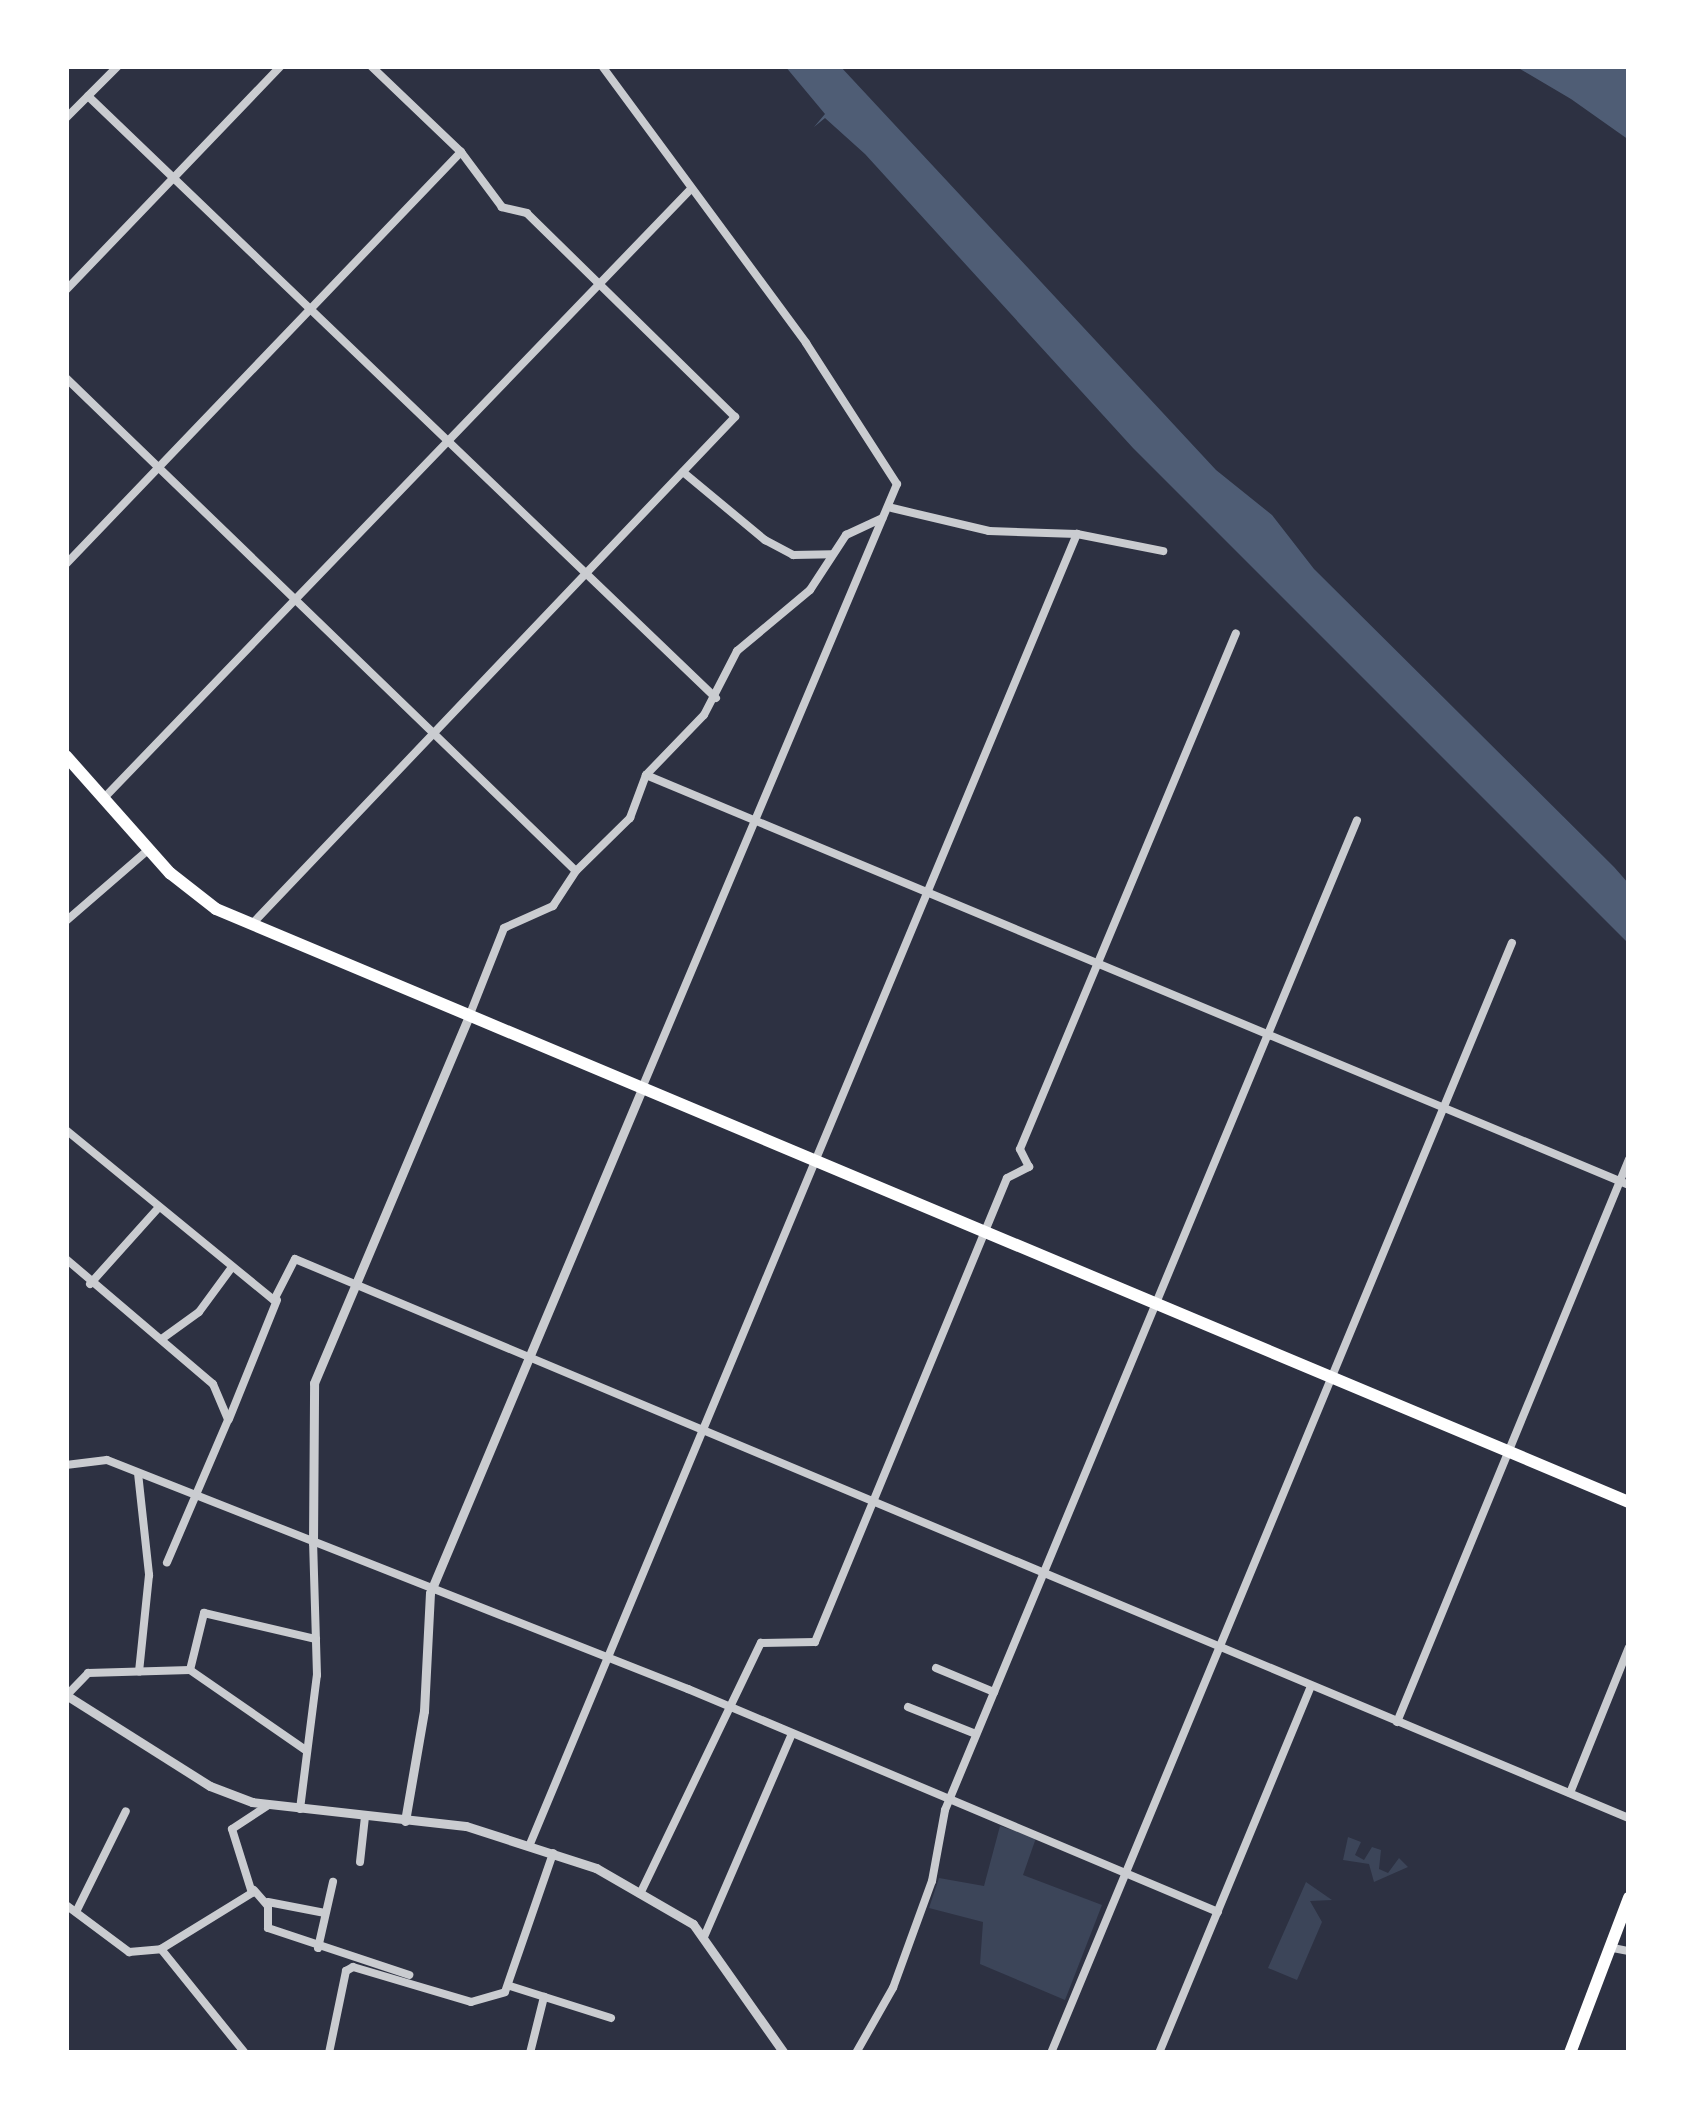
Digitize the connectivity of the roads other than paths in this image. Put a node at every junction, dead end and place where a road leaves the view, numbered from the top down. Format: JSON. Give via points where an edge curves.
{"nodes":[{"id":1,"x":118,"y":66,"type":"edge"},
{"id":2,"x":281,"y":66,"type":"edge"},
{"id":3,"x":370,"y":66,"type":"edge"},
{"id":4,"x":602,"y":66,"type":"edge"},
{"id":5,"x":88,"y":96,"type":"junction"},
{"id":6,"x":66,"y":118,"type":"edge"},
{"id":7,"x":461,"y":152,"type":"junction"},
{"id":8,"x":174,"y":177,"type":"junction"},
{"id":9,"x":690,"y":190,"type":"junction"},
{"id":10,"x":600,"y":283,"type":"junction"},
{"id":11,"x":66,"y":290,"type":"edge"},
{"id":12,"x":310,"y":310,"type":"junction"},
{"id":13,"x":66,"y":378,"type":"edge"},
{"id":14,"x":447,"y":442,"type":"junction"},
{"id":15,"x":159,"y":468,"type":"junction"},
{"id":16,"x":682,"y":472,"type":"junction"},
{"id":17,"x":892,"y":508,"type":"junction"},
{"id":18,"x":884,"y":517,"type":"junction"},
{"id":19,"x":1077,"y":534,"type":"junction"},
{"id":20,"x":1162,"y":551,"type":"dead end"},
{"id":21,"x":832,"y":554,"type":"junction"},
{"id":22,"x":66,"y":564,"type":"edge"},
{"id":23,"x":584,"y":574,"type":"junction"},
{"id":24,"x":295,"y":601,"type":"junction"},
{"id":25,"x":1236,"y":633,"type":"dead end"},
{"id":26,"x":716,"y":698,"type":"junction"},
{"id":27,"x":432,"y":732,"type":"junction"},
{"id":28,"x":66,"y":756,"type":"edge"},
{"id":29,"x":646,"y":775,"type":"junction"},
{"id":30,"x":103,"y":798,"type":"junction"},
{"id":31,"x":1357,"y":820,"type":"dead end"},
{"id":32,"x":754,"y":822,"type":"junction"},
{"id":33,"x":149,"y":849,"type":"junction"},
{"id":34,"x":576,"y":871,"type":"junction"},
{"id":35,"x":926,"y":893,"type":"junction"},
{"id":36,"x":66,"y":921,"type":"edge"},
{"id":37,"x":251,"y":926,"type":"junction"},
{"id":38,"x":1512,"y":943,"type":"dead end"},
{"id":39,"x":1098,"y":964,"type":"junction"},
{"id":40,"x":469,"y":1016,"type":"junction"},
{"id":41,"x":1270,"y":1036,"type":"junction"},
{"id":42,"x":642,"y":1089,"type":"junction"},
{"id":43,"x":1445,"y":1109,"type":"junction"},
{"id":44,"x":66,"y":1130,"type":"edge"},
{"id":45,"x":1629,"y":1159,"type":"edge"},
{"id":46,"x":815,"y":1160,"type":"junction"},
{"id":47,"x":1624,"y":1183,"type":"edge"},
{"id":48,"x":159,"y":1207,"type":"junction"},
{"id":49,"x":985,"y":1232,"type":"junction"},
{"id":50,"x":66,"y":1259,"type":"edge"},
{"id":51,"x":232,"y":1267,"type":"junction"},
{"id":52,"x":90,"y":1283,"type":"junction"},
{"id":53,"x":355,"y":1285,"type":"junction"},
{"id":54,"x":277,"y":1300,"type":"junction"},
{"id":55,"x":1156,"y":1304,"type":"junction"},
{"id":56,"x":163,"y":1339,"type":"junction"},
{"id":57,"x":528,"y":1358,"type":"junction"},
{"id":58,"x":1335,"y":1378,"type":"junction"},
{"id":59,"x":228,"y":1420,"type":"junction"},
{"id":60,"x":704,"y":1431,"type":"junction"},
{"id":61,"x":1506,"y":1450,"type":"junction"},
{"id":62,"x":66,"y":1465,"type":"edge"},
{"id":63,"x":138,"y":1473,"type":"junction"},
{"id":64,"x":195,"y":1496,"type":"junction"},
{"id":65,"x":871,"y":1501,"type":"junction"},
{"id":66,"x":1629,"y":1502,"type":"edge"},
{"id":67,"x":313,"y":1544,"type":"junction"},
{"id":68,"x":167,"y":1562,"type":"dead end"},
{"id":69,"x":1044,"y":1574,"type":"junction"},
{"id":70,"x":430,"y":1594,"type":"junction"},
{"id":71,"x":316,"y":1639,"type":"junction"},
{"id":72,"x":1629,"y":1647,"type":"edge"},
{"id":73,"x":1221,"y":1648,"type":"junction"},
{"id":74,"x":607,"y":1660,"type":"junction"},
{"id":75,"x":936,"y":1668,"type":"dead end"},
{"id":76,"x":190,"y":1670,"type":"junction"},
{"id":77,"x":139,"y":1671,"type":"junction"},
{"id":78,"x":1311,"y":1686,"type":"junction"},
{"id":79,"x":994,"y":1692,"type":"junction"},
{"id":80,"x":66,"y":1696,"type":"edge"},
{"id":81,"x":908,"y":1707,"type":"dead end"},
{"id":82,"x":730,"y":1708,"type":"junction"},
{"id":83,"x":1397,"y":1722,"type":"junction"},
{"id":84,"x":792,"y":1733,"type":"junction"},
{"id":85,"x":976,"y":1734,"type":"junction"},
{"id":86,"x":307,"y":1751,"type":"junction"},
{"id":87,"x":1570,"y":1793,"type":"junction"},
{"id":88,"x":949,"y":1799,"type":"junction"},
{"id":89,"x":267,"y":1806,"type":"junction"},
{"id":90,"x":126,"y":1811,"type":"dead end"},
{"id":91,"x":300,"y":1811,"type":"junction"},
{"id":92,"x":364,"y":1817,"type":"junction"},
{"id":93,"x":1629,"y":1818,"type":"edge"},
{"id":94,"x":405,"y":1821,"type":"junction"},
{"id":95,"x":530,"y":1844,"type":"junction"},
{"id":96,"x":554,"y":1852,"type":"junction"},
{"id":97,"x":360,"y":1862,"type":"dead end"},
{"id":98,"x":1127,"y":1874,"type":"junction"},
{"id":99,"x":333,"y":1882,"type":"dead end"},
{"id":100,"x":254,"y":1890,"type":"junction"},
{"id":101,"x":640,"y":1894,"type":"junction"},
{"id":102,"x":1629,"y":1898,"type":"edge"},
{"id":103,"x":266,"y":1901,"type":"junction"},
{"id":104,"x":66,"y":1905,"type":"edge"},
{"id":105,"x":77,"y":1910,"type":"junction"},
{"id":106,"x":1218,"y":1912,"type":"junction"},
{"id":107,"x":326,"y":1913,"type":"junction"},
{"id":108,"x":704,"y":1937,"type":"junction"},
{"id":109,"x":317,"y":1948,"type":"junction"},
{"id":110,"x":1613,"y":1948,"type":"junction"},
{"id":111,"x":161,"y":1949,"type":"junction"},
{"id":112,"x":1629,"y":1951,"type":"edge"},
{"id":113,"x":417,"y":1982,"type":"junction"},
{"id":114,"x":510,"y":1986,"type":"junction"},
{"id":115,"x":544,"y":1997,"type":"junction"},
{"id":116,"x":611,"y":2018,"type":"dead end"},
{"id":117,"x":245,"y":2053,"type":"edge"},
{"id":118,"x":329,"y":2053,"type":"edge"},
{"id":119,"x":530,"y":2053,"type":"edge"},
{"id":120,"x":784,"y":2053,"type":"edge"},
{"id":121,"x":856,"y":2053,"type":"edge"},
{"id":122,"x":1051,"y":2053,"type":"edge"},
{"id":123,"x":1159,"y":2053,"type":"edge"},
{"id":124,"x":1570,"y":2053,"type":"edge"}],
"edges":[{"from":1,"to":5,"type":"street"},
{"from":2,"to":8,"type":"street"},
{"from":3,"to":7,"type":"street"},
{"from":4,"to":9,"type":"street"},
{"from":5,"to":6,"type":"street"},
{"from":5,"to":8,"type":"street"},
{"from":7,"to":10,"type":"street","via":[[502,207],[527,213]]},
{"from":7,"to":12,"type":"street"},
{"from":8,"to":11,"type":"street"},
{"from":8,"to":12,"type":"street"},
{"from":9,"to":10,"type":"street"},
{"from":9,"to":17,"type":"street","via":[[806,343],[897,484]]},
{"from":10,"to":14,"type":"street"},
{"from":10,"to":16,"type":"street","via":[[735,417]]},
{"from":12,"to":14,"type":"street"},
{"from":12,"to":15,"type":"street"},
{"from":13,"to":15,"type":"street"},
{"from":14,"to":23,"type":"street"},
{"from":14,"to":24,"type":"street"},
{"from":15,"to":22,"type":"street"},
{"from":15,"to":24,"type":"street"},
{"from":16,"to":21,"type":"street","via":[[765,540],[794,555]]},
{"from":16,"to":23,"type":"street"},
{"from":17,"to":18,"type":"street"},
{"from":17,"to":19,"type":"street","via":[[989,531]]},
{"from":18,"to":21,"type":"street","via":[[846,536]]},
{"from":18,"to":32,"type":"street"},
{"from":19,"to":20,"type":"street"},
{"from":19,"to":35,"type":"street"},
{"from":21,"to":26,"type":"street","via":[[810,590],[737,651]]},
{"from":23,"to":26,"type":"street"},
{"from":23,"to":27,"type":"street"},
{"from":24,"to":27,"type":"street"},
{"from":24,"to":30,"type":"street"},
{"from":25,"to":39,"type":"street"},
{"from":26,"to":29,"type":"street"},
{"from":27,"to":34,"type":"street"},
{"from":27,"to":37,"type":"street"},
{"from":28,"to":30,"type":"main road"},
{"from":29,"to":32,"type":"street"},
{"from":29,"to":34,"type":"street","via":[[630,818]]},
{"from":30,"to":33,"type":"main road"},
{"from":31,"to":41,"type":"street"},
{"from":32,"to":35,"type":"street"},
{"from":32,"to":42,"type":"street"},
{"from":33,"to":36,"type":"street"},
{"from":33,"to":37,"type":"main road","via":[[195,896]]},
{"from":34,"to":40,"type":"street","via":[[553,907],[504,928]]},
{"from":35,"to":39,"type":"street"},
{"from":35,"to":46,"type":"street"},
{"from":37,"to":40,"type":"main road"},
{"from":38,"to":43,"type":"street"},
{"from":39,"to":41,"type":"street"},
{"from":39,"to":49,"type":"street","via":[[1020,1149],[1029,1167],[1007,1178]]},
{"from":40,"to":42,"type":"main road"},
{"from":40,"to":53,"type":"street"},
{"from":41,"to":43,"type":"street"},
{"from":41,"to":55,"type":"street"},
{"from":42,"to":46,"type":"main road"},
{"from":42,"to":57,"type":"street"},
{"from":43,"to":47,"type":"street"},
{"from":43,"to":58,"type":"street"},
{"from":44,"to":48,"type":"street"},
{"from":45,"to":47,"type":"street"},
{"from":46,"to":49,"type":"main road"},
{"from":46,"to":60,"type":"street"},
{"from":47,"to":61,"type":"street"},
{"from":48,"to":51,"type":"street"},
{"from":48,"to":52,"type":"street"},
{"from":49,"to":55,"type":"main road"},
{"from":49,"to":65,"type":"street"},
{"from":50,"to":52,"type":"street"},
{"from":51,"to":54,"type":"street"},
{"from":51,"to":56,"type":"street","via":[[199,1312]]},
{"from":52,"to":56,"type":"street"},
{"from":53,"to":54,"type":"street","via":[[295,1259]]},
{"from":53,"to":57,"type":"street"},
{"from":53,"to":67,"type":"street","via":[[314,1383]]},
{"from":54,"to":59,"type":"street"},
{"from":55,"to":58,"type":"main road"},
{"from":55,"to":69,"type":"street"},
{"from":56,"to":59,"type":"street","via":[[213,1384]]},
{"from":57,"to":60,"type":"street"},
{"from":57,"to":70,"type":"street"},
{"from":58,"to":61,"type":"main road"},
{"from":58,"to":73,"type":"street"},
{"from":59,"to":64,"type":"street"},
{"from":60,"to":65,"type":"street"},
{"from":60,"to":74,"type":"street"},
{"from":61,"to":66,"type":"main road"},
{"from":61,"to":83,"type":"street"},
{"from":62,"to":63,"type":"street","via":[[107,1460]]},
{"from":63,"to":64,"type":"street"},
{"from":63,"to":77,"type":"street","via":[[149,1588],[137,1634]]},
{"from":64,"to":67,"type":"street"},
{"from":64,"to":68,"type":"street"},
{"from":65,"to":69,"type":"street"},
{"from":65,"to":82,"type":"street","via":[[815,1642],[761,1642]]},
{"from":67,"to":70,"type":"street"},
{"from":67,"to":71,"type":"street"},
{"from":69,"to":73,"type":"street"},
{"from":69,"to":79,"type":"street"},
{"from":70,"to":74,"type":"street"},
{"from":70,"to":94,"type":"street","via":[[424,1711]]},
{"from":71,"to":76,"type":"street","via":[[204,1613]]},
{"from":71,"to":86,"type":"street"},
{"from":72,"to":87,"type":"street"},
{"from":73,"to":78,"type":"street"},
{"from":73,"to":98,"type":"street"},
{"from":74,"to":82,"type":"street"},
{"from":74,"to":95,"type":"street"},
{"from":75,"to":79,"type":"street"},
{"from":76,"to":77,"type":"street"},
{"from":76,"to":86,"type":"street"},
{"from":77,"to":80,"type":"street","via":[[88,1673]]},
{"from":78,"to":83,"type":"street"},
{"from":78,"to":106,"type":"street"},
{"from":79,"to":85,"type":"street"},
{"from":80,"to":89,"type":"street","via":[[210,1786]]},
{"from":81,"to":85,"type":"street"},
{"from":82,"to":84,"type":"street"},
{"from":82,"to":101,"type":"street"},
{"from":83,"to":87,"type":"street"},
{"from":84,"to":88,"type":"street"},
{"from":84,"to":108,"type":"street"},
{"from":85,"to":88,"type":"street"},
{"from":86,"to":91,"type":"street"},
{"from":87,"to":93,"type":"street"},
{"from":88,"to":98,"type":"street"},
{"from":88,"to":121,"type":"street","via":[[913,1932]]},
{"from":89,"to":91,"type":"street"},
{"from":89,"to":100,"type":"street","via":[[232,1829]]},
{"from":90,"to":105,"type":"street"},
{"from":91,"to":92,"type":"street"},
{"from":92,"to":94,"type":"street"},
{"from":92,"to":97,"type":"street"},
{"from":94,"to":95,"type":"street"},
{"from":95,"to":96,"type":"street"},
{"from":96,"to":101,"type":"street"},
{"from":96,"to":114,"type":"street"},
{"from":98,"to":106,"type":"street"},
{"from":98,"to":122,"type":"street"},
{"from":99,"to":107,"type":"street"},
{"from":100,"to":103,"type":"street"},
{"from":100,"to":111,"type":"street"},
{"from":101,"to":108,"type":"street"},
{"from":102,"to":110,"type":"main road"},
{"from":103,"to":107,"type":"street"},
{"from":103,"to":109,"type":"street","via":[[268,1928],[304,1936]]},
{"from":104,"to":105,"type":"street"},
{"from":105,"to":111,"type":"street","via":[[129,1952]]},
{"from":106,"to":123,"type":"street"},
{"from":107,"to":109,"type":"street"},
{"from":108,"to":120,"type":"street"},
{"from":109,"to":113,"type":"street","via":[[386,1964]]},
{"from":110,"to":112,"type":"street"},
{"from":110,"to":124,"type":"main road"},
{"from":111,"to":117,"type":"street"},
{"from":113,"to":114,"type":"street","via":[[471,2002]]},
{"from":113,"to":118,"type":"street","via":[[346,1971]]},
{"from":114,"to":115,"type":"street"},
{"from":115,"to":116,"type":"street"},
{"from":115,"to":119,"type":"street"}]}
